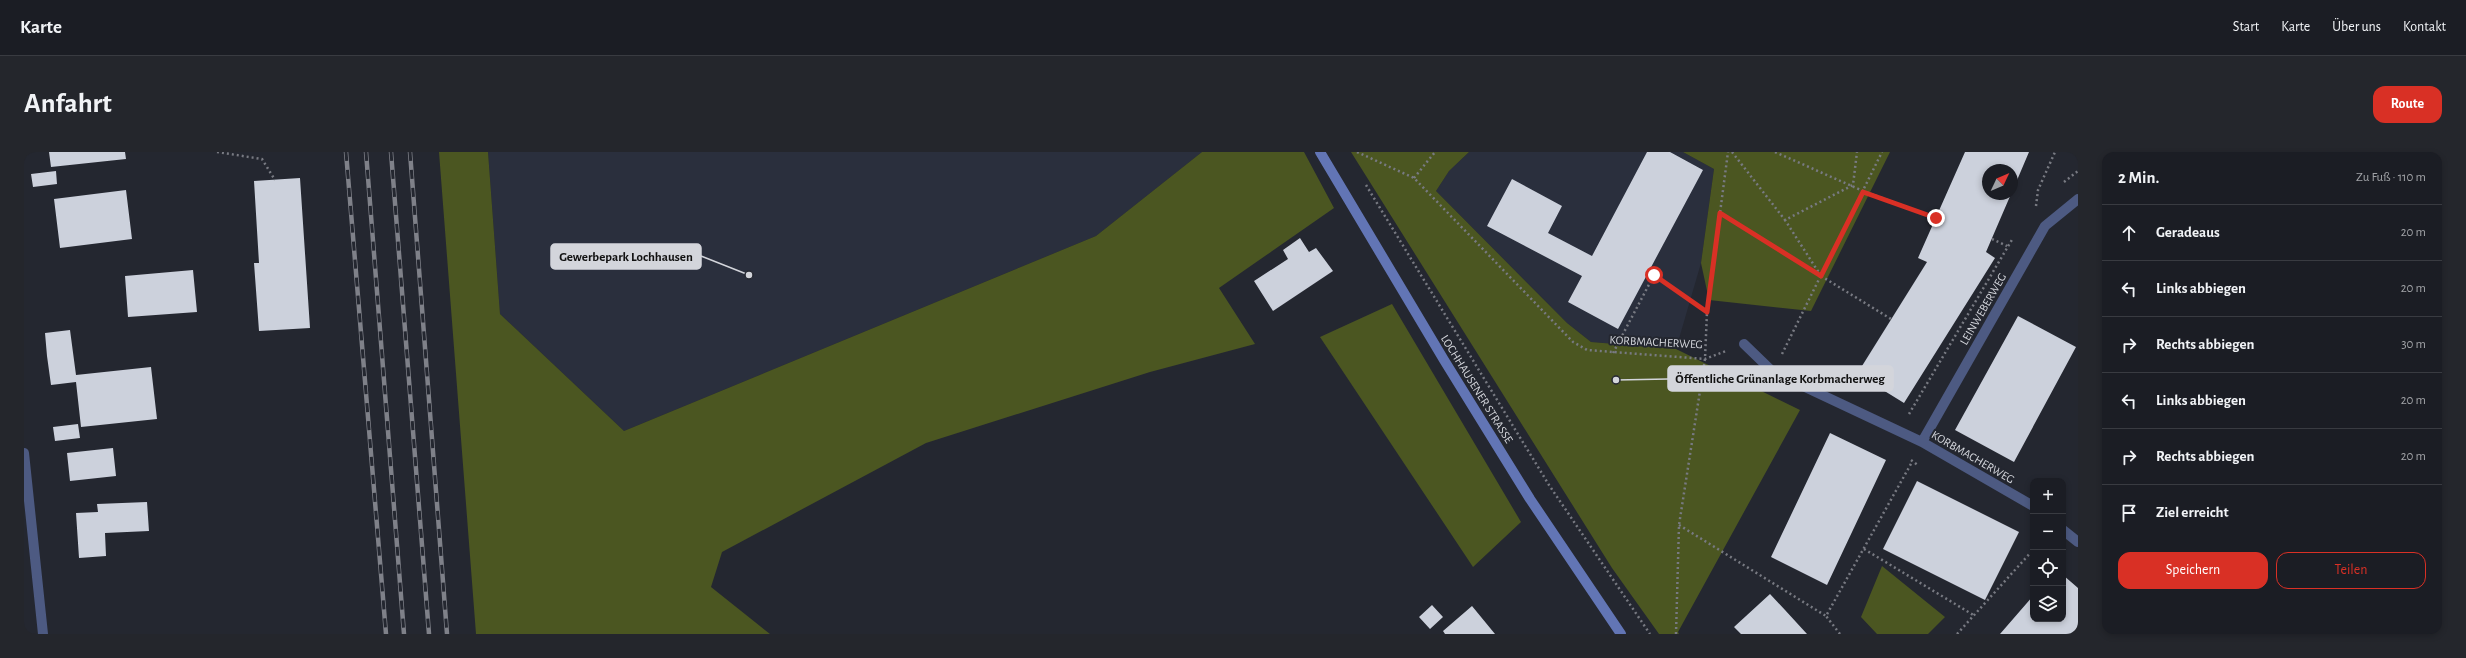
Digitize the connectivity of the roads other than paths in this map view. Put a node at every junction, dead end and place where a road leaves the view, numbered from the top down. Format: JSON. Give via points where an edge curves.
{"nodes":[{"id":1,"x":1320,"y":152,"type":"edge"},
{"id":2,"x":2078,"y":199,"type":"edge"},
{"id":3,"x":1744,"y":344,"type":"road end"},
{"id":4,"x":1922,"y":442,"type":"junction"},
{"id":5,"x":24,"y":453,"type":"edge"},
{"id":6,"x":2030,"y":504,"type":"edge"},
{"id":7,"x":2066,"y":532,"type":"edge"},
{"id":8,"x":2078,"y":542,"type":"edge"},
{"id":9,"x":43,"y":634,"type":"edge"},
{"id":10,"x":1621,"y":634,"type":"edge"}],
"edges":[{"from":1,"to":10,"type":"main road","name":"LOCHHAUSENER STRASSE","via":[[1527,494]]},
{"from":2,"to":4,"type":"street","name":"LEINWEBERWEG","via":[[2045,226]]},
{"from":3,"to":4,"type":"street","name":"KORBMACHERWEG","via":[[1773,372]]},
{"from":4,"to":6,"type":"street","name":"KORBMACHERWEG"},
{"from":5,"to":9,"type":"street"},
{"from":7,"to":8,"type":"street"}]}
